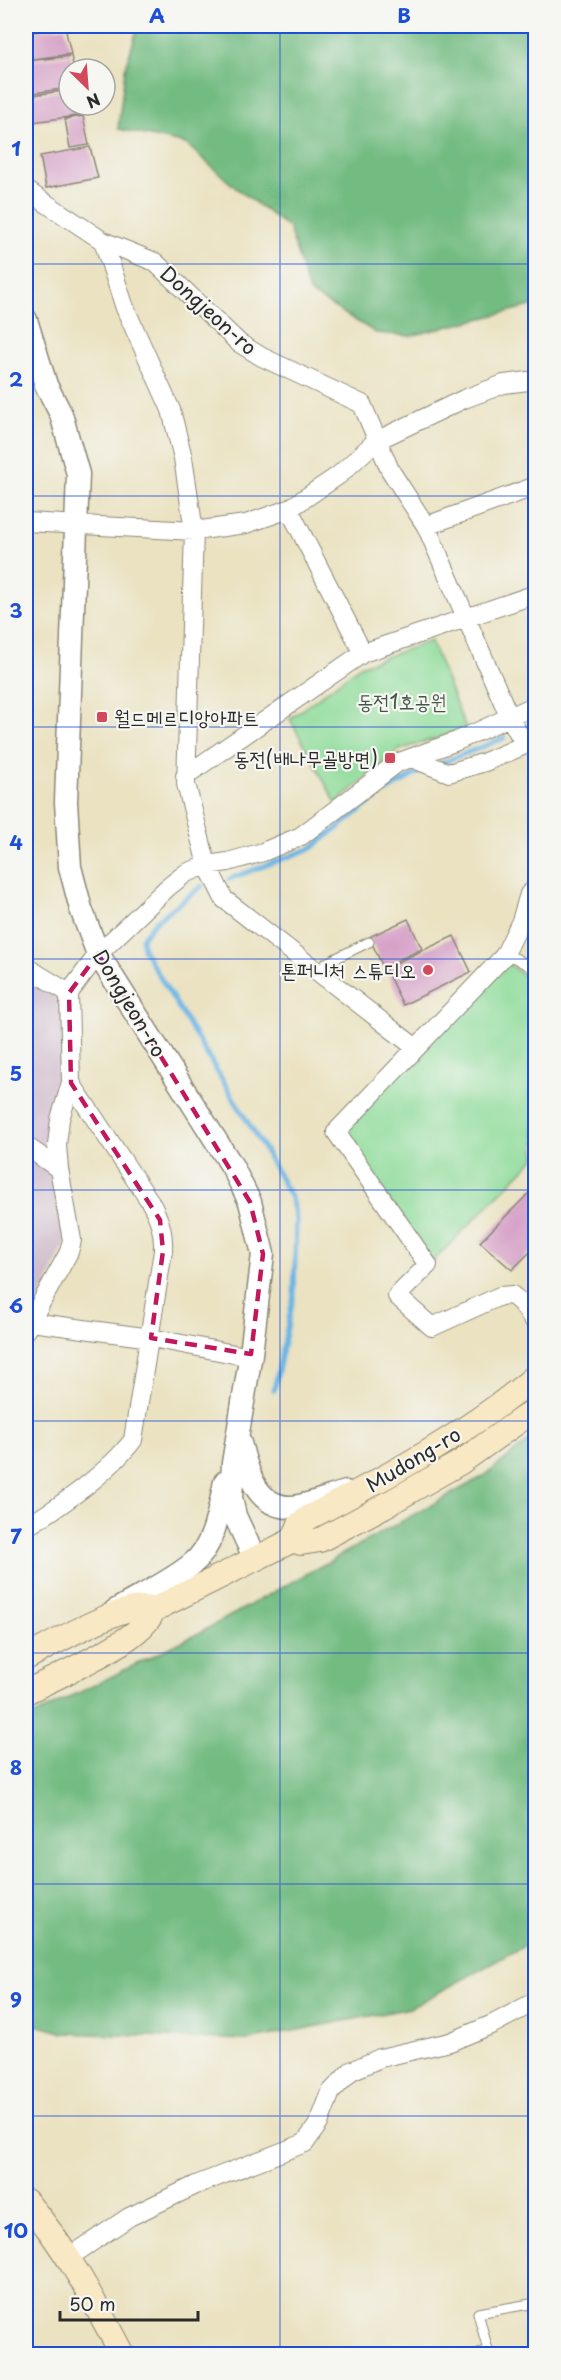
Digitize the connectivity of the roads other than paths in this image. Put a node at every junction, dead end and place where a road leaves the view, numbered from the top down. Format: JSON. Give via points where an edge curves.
{"nodes":[{"id":1,"x":26,"y":190,"type":"edge"},
{"id":2,"x":103,"y":241,"type":"junction"},
{"id":3,"x":26,"y":320,"type":"edge"},
{"id":4,"x":536,"y":380,"type":"edge"},
{"id":5,"x":376,"y":441,"type":"junction"},
{"id":6,"x":536,"y":486,"type":"edge"},
{"id":7,"x":289,"y":509,"type":"junction"},
{"id":8,"x":26,"y":522,"type":"edge"},
{"id":9,"x":77,"y":524,"type":"junction"},
{"id":10,"x":426,"y":526,"type":"junction"},
{"id":11,"x":194,"y":531,"type":"junction"},
{"id":12,"x":536,"y":594,"type":"edge"},
{"id":13,"x":466,"y":619,"type":"junction"},
{"id":14,"x":363,"y":653,"type":"junction"},
{"id":15,"x":536,"y":705,"type":"edge"},
{"id":16,"x":509,"y":716,"type":"junction"},
{"id":17,"x":530,"y":743,"type":"edge"},
{"id":18,"x":404,"y":760,"type":"junction"},
{"id":19,"x":185,"y":776,"type":"junction"},
{"id":20,"x":207,"y":865,"type":"junction"},
{"id":21,"x":536,"y":888,"type":"edge"},
{"id":22,"x":369,"y":942,"type":"dead end"},
{"id":23,"x":98,"y":954,"type":"junction"},
{"id":24,"x":504,"y":956,"type":"junction"},
{"id":25,"x":26,"y":967,"type":"edge"},
{"id":26,"x":534,"y":967,"type":"edge"},
{"id":27,"x":321,"y":974,"type":"junction"},
{"id":28,"x":69,"y":993,"type":"junction"},
{"id":29,"x":416,"y":1048,"type":"junction"},
{"id":30,"x":70,"y":1083,"type":"junction"},
{"id":31,"x":26,"y":1146,"type":"edge"},
{"id":32,"x":59,"y":1169,"type":"junction"},
{"id":33,"x":27,"y":1323,"type":"edge"},
{"id":34,"x":536,"y":1323,"type":"edge"},
{"id":35,"x":151,"y":1338,"type":"junction"},
{"id":36,"x":250,"y":1357,"type":"junction"},
{"id":37,"x":536,"y":1376,"type":"edge"},
{"id":38,"x":536,"y":1409,"type":"edge"},
{"id":39,"x":238,"y":1432,"type":"junction"},
{"id":40,"x":371,"y":1485,"type":"junction"},
{"id":41,"x":26,"y":1527,"type":"edge"},
{"id":42,"x":294,"y":1540,"type":"junction"},
{"id":43,"x":255,"y":1559,"type":"junction"},
{"id":44,"x":153,"y":1610,"type":"junction"},
{"id":45,"x":106,"y":1617,"type":"junction"},
{"id":46,"x":26,"y":1658,"type":"edge"},
{"id":47,"x":26,"y":1692,"type":"edge"},
{"id":48,"x":536,"y":2001,"type":"edge"},
{"id":49,"x":26,"y":2201,"type":"edge"},
{"id":50,"x":68,"y":2258,"type":"junction"},
{"id":51,"x":536,"y":2303,"type":"edge"},
{"id":52,"x":122,"y":2355,"type":"edge"},
{"id":53,"x":476,"y":2355,"type":"edge"}],
"edges":[{"from":1,"to":2,"type":"street","name":"Dongjeon-ro"},
{"from":2,"to":5,"type":"street","name":"Dongjeon-ro","via":[[155,262],[239,343],[362,404]]},
{"from":2,"to":11,"type":"street","via":[[125,308],[171,410],[180,439]]},
{"from":3,"to":9,"type":"street","name":"Dongjeon-ro","via":[[78,474]]},
{"from":4,"to":5,"type":"street","via":[[504,384],[464,399]]},
{"from":5,"to":7,"type":"street","via":[[339,474]]},
{"from":5,"to":10,"type":"street","name":"Dongjeon-ro"},
{"from":6,"to":10,"type":"street"},
{"from":7,"to":11,"type":"street","via":[[246,524]]},
{"from":7,"to":14,"type":"street"},
{"from":8,"to":9,"type":"street"},
{"from":9,"to":11,"type":"street"},
{"from":9,"to":23,"type":"street","name":"Dongjeon-ro","via":[[66,802],[70,867]]},
{"from":10,"to":13,"type":"street","name":"Dongjeon-ro"},
{"from":11,"to":19,"type":"street"},
{"from":12,"to":13,"type":"street"},
{"from":13,"to":14,"type":"street"},
{"from":13,"to":16,"type":"street","name":"Dongjeon-ro"},
{"from":14,"to":19,"type":"street"},
{"from":15,"to":16,"type":"street"},
{"from":16,"to":17,"type":"street","name":"Dongjeon-ro"},
{"from":16,"to":18,"type":"street"},
{"from":17,"to":18,"type":"street","via":[[449,773]]},
{"from":18,"to":20,"type":"street","via":[[301,836],[263,852]]},
{"from":19,"to":20,"type":"street"},
{"from":20,"to":23,"type":"street","via":[[186,873]]},
{"from":20,"to":27,"type":"street","via":[[224,899]]},
{"from":21,"to":24,"type":"street","via":[[529,894]]},
{"from":22,"to":27,"type":"lane","via":[[326,963]]},
{"from":23,"to":28,"type":"street"},
{"from":23,"to":36,"type":"street","name":"Dongjeon-ro","via":[[232,1166],[250,1202],[263,1254]]},
{"from":24,"to":26,"type":"lane"},
{"from":24,"to":29,"type":"street"},
{"from":25,"to":28,"type":"street"},
{"from":27,"to":29,"type":"street"},
{"from":28,"to":30,"type":"street"},
{"from":29,"to":34,"type":"street","via":[[336,1132],[428,1265],[397,1296],[432,1327],[500,1296],[512,1295]]},
{"from":30,"to":32,"type":"street","via":[[60,1119]]},
{"from":30,"to":35,"type":"street","via":[[160,1220],[163,1251]]},
{"from":31,"to":32,"type":"street"},
{"from":32,"to":33,"type":"street","via":[[72,1240],[69,1252]]},
{"from":33,"to":35,"type":"street"},
{"from":35,"to":36,"type":"street"},
{"from":35,"to":41,"type":"street","via":[[134,1440],[123,1455],[50,1513]]},
{"from":36,"to":39,"type":"street","name":"Dongjeon-ro"},
{"from":37,"to":40,"type":"main road","name":"Mudong-ro","via":[[437,1446]]},
{"from":38,"to":42,"type":"main road","name":"Mudong-ro","via":[[460,1462],[373,1512],[320,1540]]},
{"from":39,"to":40,"type":"street","via":[[254,1485],[274,1503],[291,1507]]},
{"from":39,"to":43,"type":"street","name":"Dongjeon-ro","via":[[231,1498]]},
{"from":39,"to":45,"type":"street","via":[[216,1523],[200,1556]]},
{"from":40,"to":42,"type":"main road","name":"Mudong-ro","via":[[300,1524]]},
{"from":42,"to":43,"type":"main road","name":"Mudong-ro"},
{"from":43,"to":44,"type":"main road","name":"Mudong-ro"},
{"from":44,"to":45,"type":"main road","name":"Mudong-ro","via":[[139,1607]]},
{"from":44,"to":47,"type":"main road","name":"Mudong-ro","via":[[146,1625],[119,1645]]},
{"from":45,"to":46,"type":"main road","name":"Mudong-ro"},
{"from":48,"to":50,"type":"street","via":[[450,2042],[380,2058],[351,2070],[331,2092],[319,2123],[305,2143],[196,2185],[139,2213]]},
{"from":49,"to":50,"type":"main road","via":[[50,2228]]},
{"from":50,"to":52,"type":"main road"},
{"from":51,"to":53,"type":"lane","via":[[478,2313],[488,2350]]}]}
